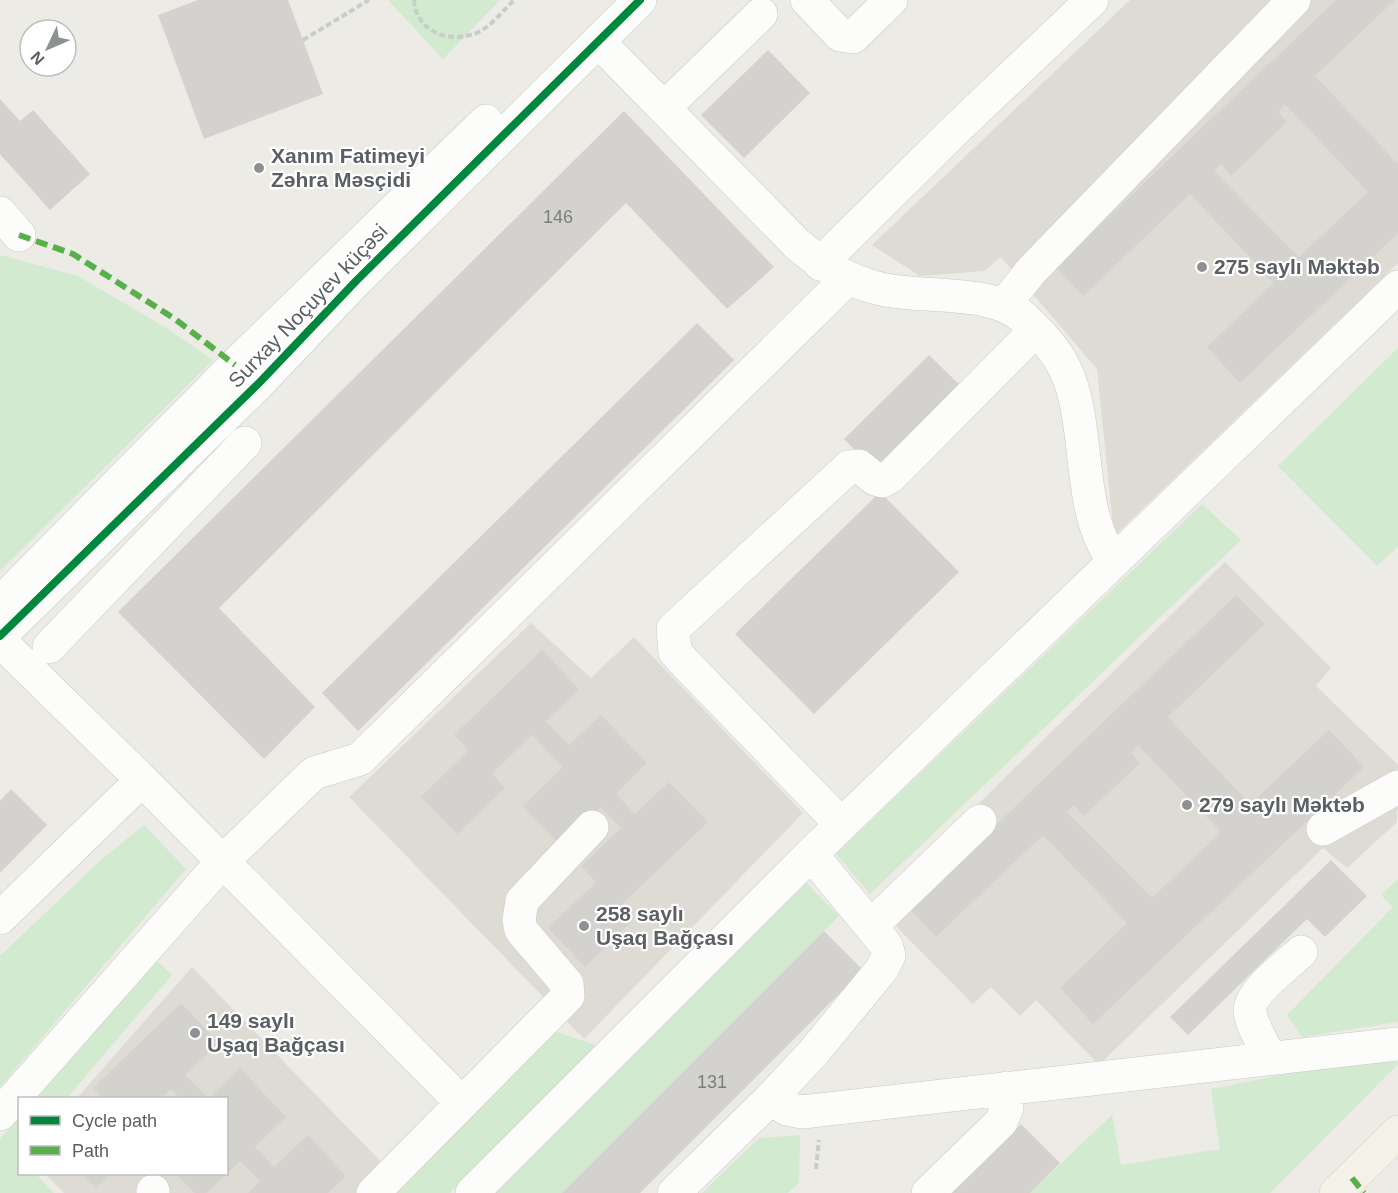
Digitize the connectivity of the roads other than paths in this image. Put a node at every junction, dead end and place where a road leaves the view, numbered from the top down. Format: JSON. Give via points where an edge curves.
{"nodes":[{"id":1,"x":609,"y":0,"type":"edge"},
{"id":2,"x":640,"y":0,"type":"edge"},
{"id":3,"x":807,"y":0,"type":"edge"},
{"id":4,"x":891,"y":0,"type":"edge"},
{"id":5,"x":1092,"y":0,"type":"edge"},
{"id":6,"x":1294,"y":0,"type":"edge"},
{"id":7,"x":761,"y":14,"type":"dead end"},
{"id":8,"x":598,"y":41,"type":"junction"},
{"id":9,"x":665,"y":107,"type":"junction"},
{"id":10,"x":834,"y":271,"type":"junction"},
{"id":11,"x":1398,"y":287,"type":"edge"},
{"id":12,"x":1004,"y":305,"type":"junction"},
{"id":13,"x":1036,"y":330,"type":"junction"},
{"id":14,"x":245,"y":443,"type":"dead end"},
{"id":15,"x":106,"y":532,"type":"junction"},
{"id":16,"x":135,"y":557,"type":"junction"},
{"id":17,"x":1114,"y":561,"type":"junction"},
{"id":18,"x":0,"y":603,"type":"edge"},
{"id":19,"x":0,"y":636,"type":"edge"},
{"id":20,"x":0,"y":641,"type":"edge"},
{"id":21,"x":49,"y":647,"type":"dead end"},
{"id":22,"x":142,"y":780,"type":"junction"},
{"id":23,"x":1398,"y":787,"type":"edge"},
{"id":24,"x":980,"y":821,"type":"dead end"},
{"id":25,"x":841,"y":824,"type":"junction"},
{"id":26,"x":592,"y":827,"type":"dead end"},
{"id":27,"x":1323,"y":829,"type":"dead end"},
{"id":28,"x":811,"y":854,"type":"junction"},
{"id":29,"x":223,"y":861,"type":"junction"},
{"id":30,"x":0,"y":918,"type":"edge"},
{"id":31,"x":871,"y":926,"type":"junction"},
{"id":32,"x":1301,"y":952,"type":"dead end"},
{"id":33,"x":1398,"y":1044,"type":"edge"},
{"id":34,"x":1270,"y":1058,"type":"junction"},
{"id":35,"x":1007,"y":1088,"type":"junction"},
{"id":36,"x":770,"y":1099,"type":"junction"},
{"id":37,"x":462,"y":1103,"type":"junction"},
{"id":38,"x":0,"y":1114,"type":"edge"},
{"id":39,"x":1398,"y":1132,"type":"edge"},
{"id":40,"x":1350,"y":1188,"type":"edge"},
{"id":41,"x":373,"y":1193,"type":"edge"},
{"id":42,"x":472,"y":1193,"type":"edge"},
{"id":43,"x":674,"y":1193,"type":"edge"},
{"id":44,"x":928,"y":1193,"type":"edge"}],
"edges":[{"from":1,"to":18,"type":"street","name":"Surxay Noçuyev küçəsi","via":[[235,365]]},
{"from":2,"to":8,"type":"street","name":"Surxay Noçuyev küçəsi"},
{"from":3,"to":4,"type":"street","via":[[840,35],[853,37]]},
{"from":5,"to":10,"type":"street","via":[[952,133]]},
{"from":6,"to":12,"type":"street","via":[[1032,270]]},
{"from":7,"to":9,"type":"street"},
{"from":8,"to":9,"type":"street"},
{"from":8,"to":15,"type":"street","name":"Surxay Noçuyev küçəsi"},
{"from":9,"to":10,"type":"street","via":[[797,244]]},
{"from":10,"to":12,"type":"street","via":[[882,289]]},
{"from":10,"to":29,"type":"street","via":[[360,759],[314,773]]},
{"from":11,"to":17,"type":"street"},
{"from":12,"to":13,"type":"street"},
{"from":13,"to":17,"type":"street","via":[[1065,368],[1074,394],[1098,534]]},
{"from":13,"to":25,"type":"street","via":[[891,476],[882,481],[859,466],[849,467],[673,629],[675,652]]},
{"from":14,"to":16,"type":"street"},
{"from":15,"to":16,"type":"street"},
{"from":15,"to":19,"type":"street","name":"Surxay Noçuyev küçəsi"},
{"from":16,"to":21,"type":"street"},
{"from":17,"to":25,"type":"street"},
{"from":20,"to":22,"type":"street"},
{"from":22,"to":29,"type":"street"},
{"from":22,"to":30,"type":"street"},
{"from":23,"to":27,"type":"street"},
{"from":24,"to":31,"type":"street"},
{"from":25,"to":28,"type":"street"},
{"from":26,"to":37,"type":"street","via":[[522,901],[519,920],[521,930],[567,984],[568,996]]},
{"from":28,"to":31,"type":"street"},
{"from":28,"to":42,"type":"street"},
{"from":29,"to":37,"type":"street"},
{"from":29,"to":38,"type":"street"},
{"from":31,"to":36,"type":"street","via":[[889,955],[882,969]]},
{"from":32,"to":34,"type":"street","via":[[1251,1003],[1250,1013]]},
{"from":33,"to":34,"type":"street"},
{"from":34,"to":35,"type":"street"},
{"from":35,"to":36,"type":"street","via":[[802,1112]]},
{"from":35,"to":44,"type":"street","via":[[1007,1108],[1000,1122]]},
{"from":36,"to":43,"type":"street"},
{"from":37,"to":41,"type":"street"},
{"from":39,"to":40,"type":"main road"}]}
